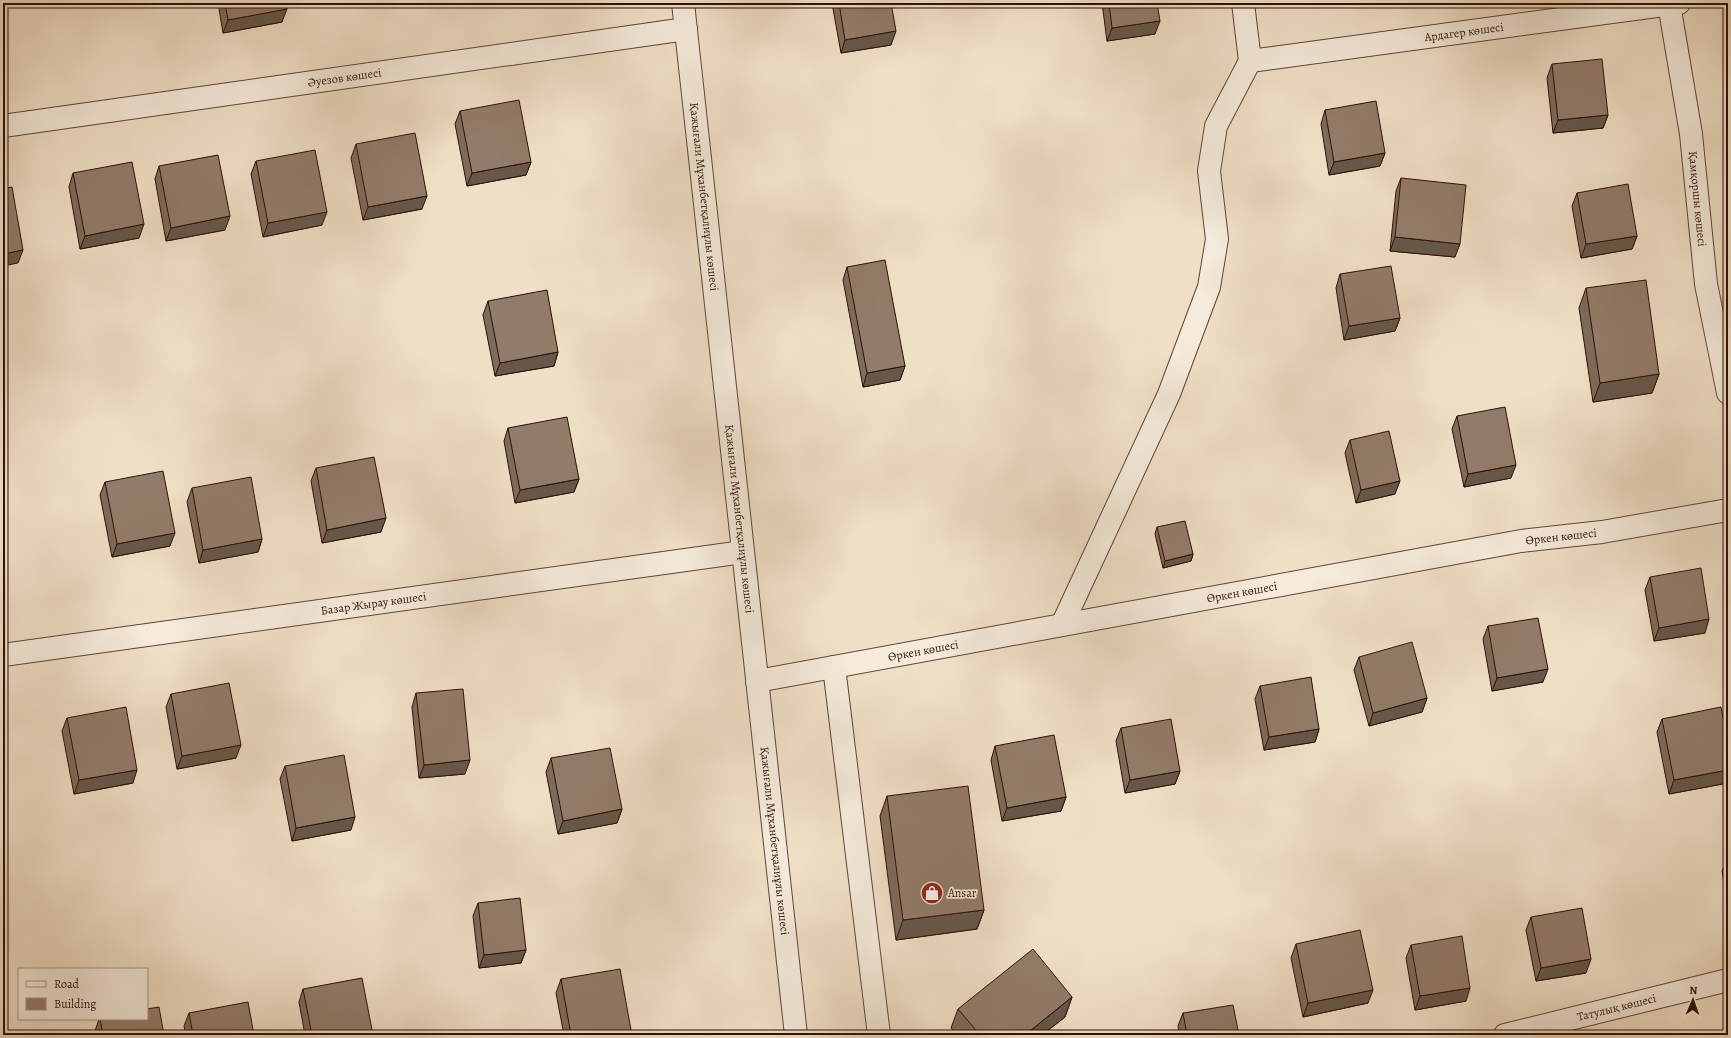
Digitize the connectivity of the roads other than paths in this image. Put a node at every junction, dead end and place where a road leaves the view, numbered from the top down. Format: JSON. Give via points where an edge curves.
{"nodes":[{"id":1,"x":683,"y":3,"type":"edge"},
{"id":2,"x":1243,"y":3,"type":"edge"},
{"id":3,"x":1674,"y":4,"type":"edge"},
{"id":4,"x":686,"y":29,"type":"junction"},
{"id":5,"x":1250,"y":61,"type":"junction"},
{"id":6,"x":3,"y":126,"type":"edge"},
{"id":7,"x":1728,"y":393,"type":"edge"},
{"id":8,"x":1728,"y":510,"type":"edge"},
{"id":9,"x":743,"y":552,"type":"junction"},
{"id":10,"x":1062,"y":625,"type":"junction"},
{"id":11,"x":3,"y":655,"type":"edge"},
{"id":12,"x":834,"y":667,"type":"junction"},
{"id":13,"x":757,"y":681,"type":"junction"},
{"id":14,"x":1728,"y":980,"type":"edge"},
{"id":15,"x":796,"y":1035,"type":"edge"},
{"id":16,"x":879,"y":1035,"type":"edge"},
{"id":17,"x":1505,"y":1035,"type":"edge"}],
"edges":[{"from":1,"to":4,"type":"street","name":"Қажығали Мұханбетқалиұлы көшесі"},
{"from":2,"to":5,"type":"street"},
{"from":3,"to":5,"type":"street","name":"Ардагер көшесі"},
{"from":3,"to":7,"type":"street","name":"Қамқоршы көшесі","via":[[1691,134],[1706,284]]},
{"from":4,"to":6,"type":"street","name":"Әуезов көшесі"},
{"from":4,"to":9,"type":"street","name":"Қажығали Мұханбетқалиұлы көшесі"},
{"from":5,"to":10,"type":"street","via":[[1216,126],[1209,171],[1217,239],[1210,288],[1169,394]]},
{"from":8,"to":10,"type":"street","name":"Өркен көшесі","via":[[1602,532],[1521,541]]},
{"from":9,"to":11,"type":"street","name":"Базар Жырау көшесі"},
{"from":9,"to":13,"type":"street","name":"Қажығали Мұханбетқалиұлы көшесі"},
{"from":10,"to":12,"type":"street","name":"Өркен көшесі"},
{"from":12,"to":13,"type":"street","name":"Өркен көшесі"},
{"from":12,"to":16,"type":"street"},
{"from":13,"to":15,"type":"street","name":"Қажығали Мұханбетқалиұлы көшесі"},
{"from":14,"to":17,"type":"street","name":"Татулық көшесі"}]}
